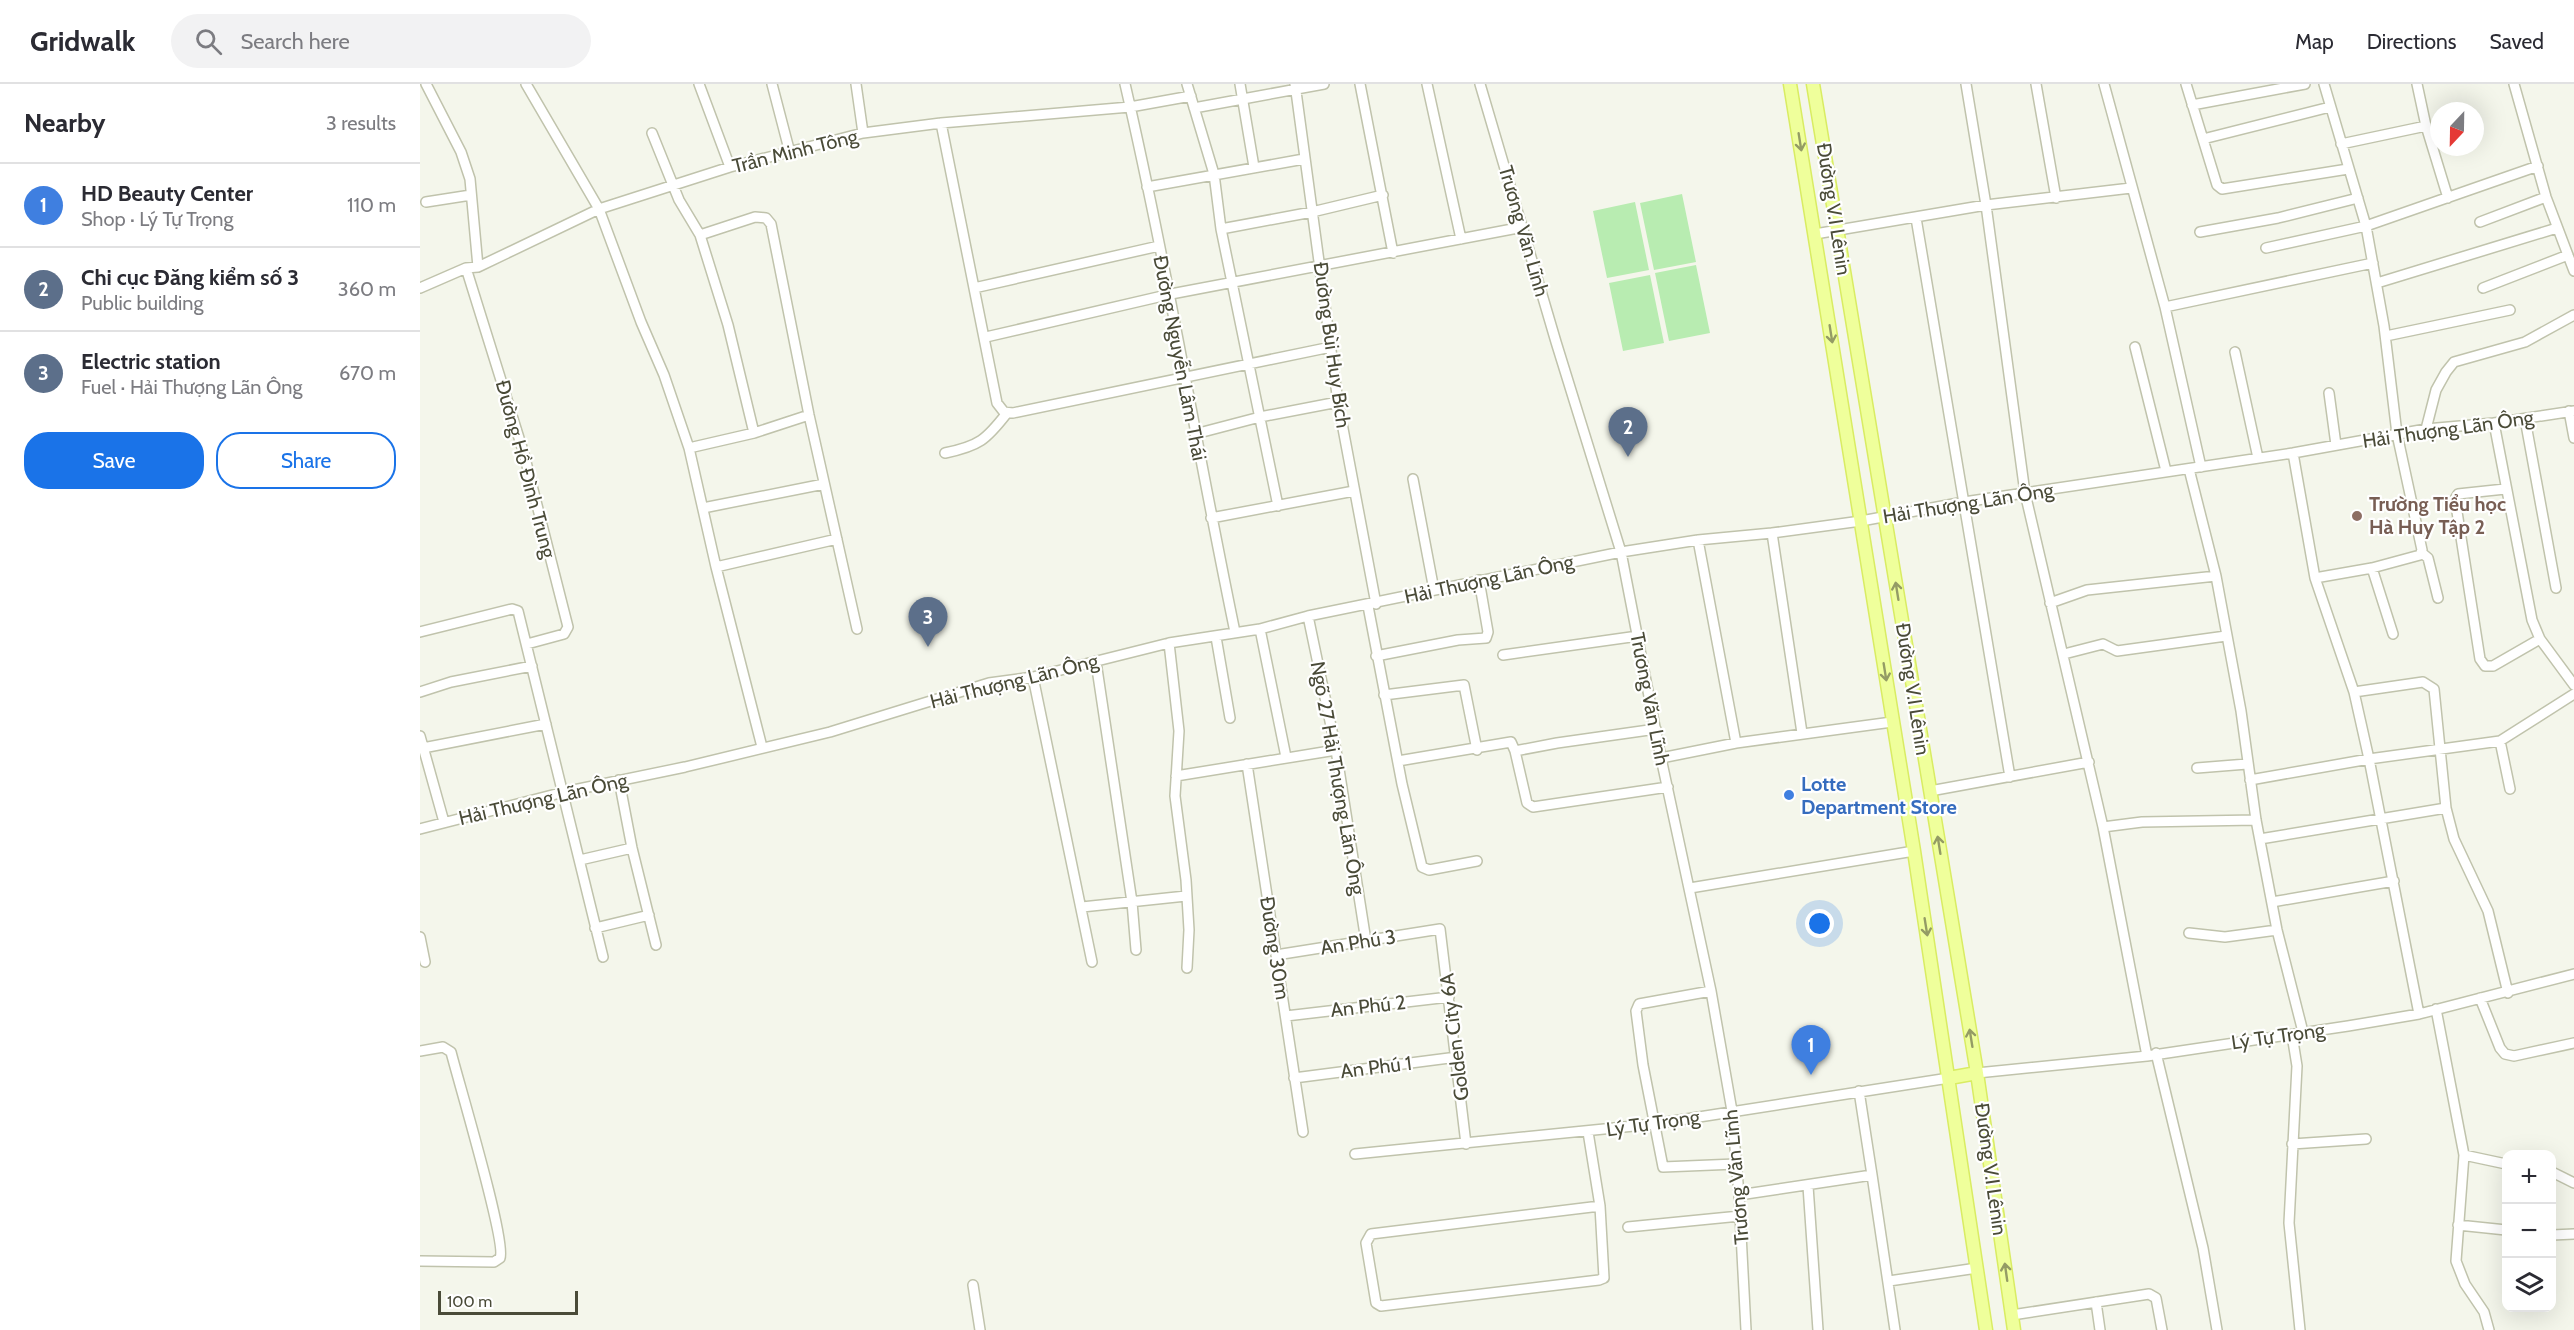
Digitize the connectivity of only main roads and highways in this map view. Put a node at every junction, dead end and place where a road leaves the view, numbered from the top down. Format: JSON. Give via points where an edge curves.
{"nodes":[{"id":1,"x":1813,"y":88,"type":"edge"},
{"id":2,"x":1791,"y":89,"type":"edge"},
{"id":3,"x":1977,"y":1073,"type":"junction"},
{"id":4,"x":1949,"y":1078,"type":"junction"},
{"id":5,"x":1986,"y":1330,"type":"edge"},
{"id":6,"x":2014,"y":1330,"type":"edge"}],
"edges":[{"from":1,"to":2,"type":"main road"},
{"from":3,"to":1,"type":"main road","name":"Đường V.I Lênin","one_way":true},
{"from":2,"to":4,"type":"main road","name":"Đường V.I Lênin","one_way":true},
{"from":3,"to":4,"type":"main road"},
{"from":6,"to":3,"type":"main road","name":"Đường V.I Lênin","one_way":true},
{"from":4,"to":5,"type":"main road","name":"Đường V.I Lênin"}]}
